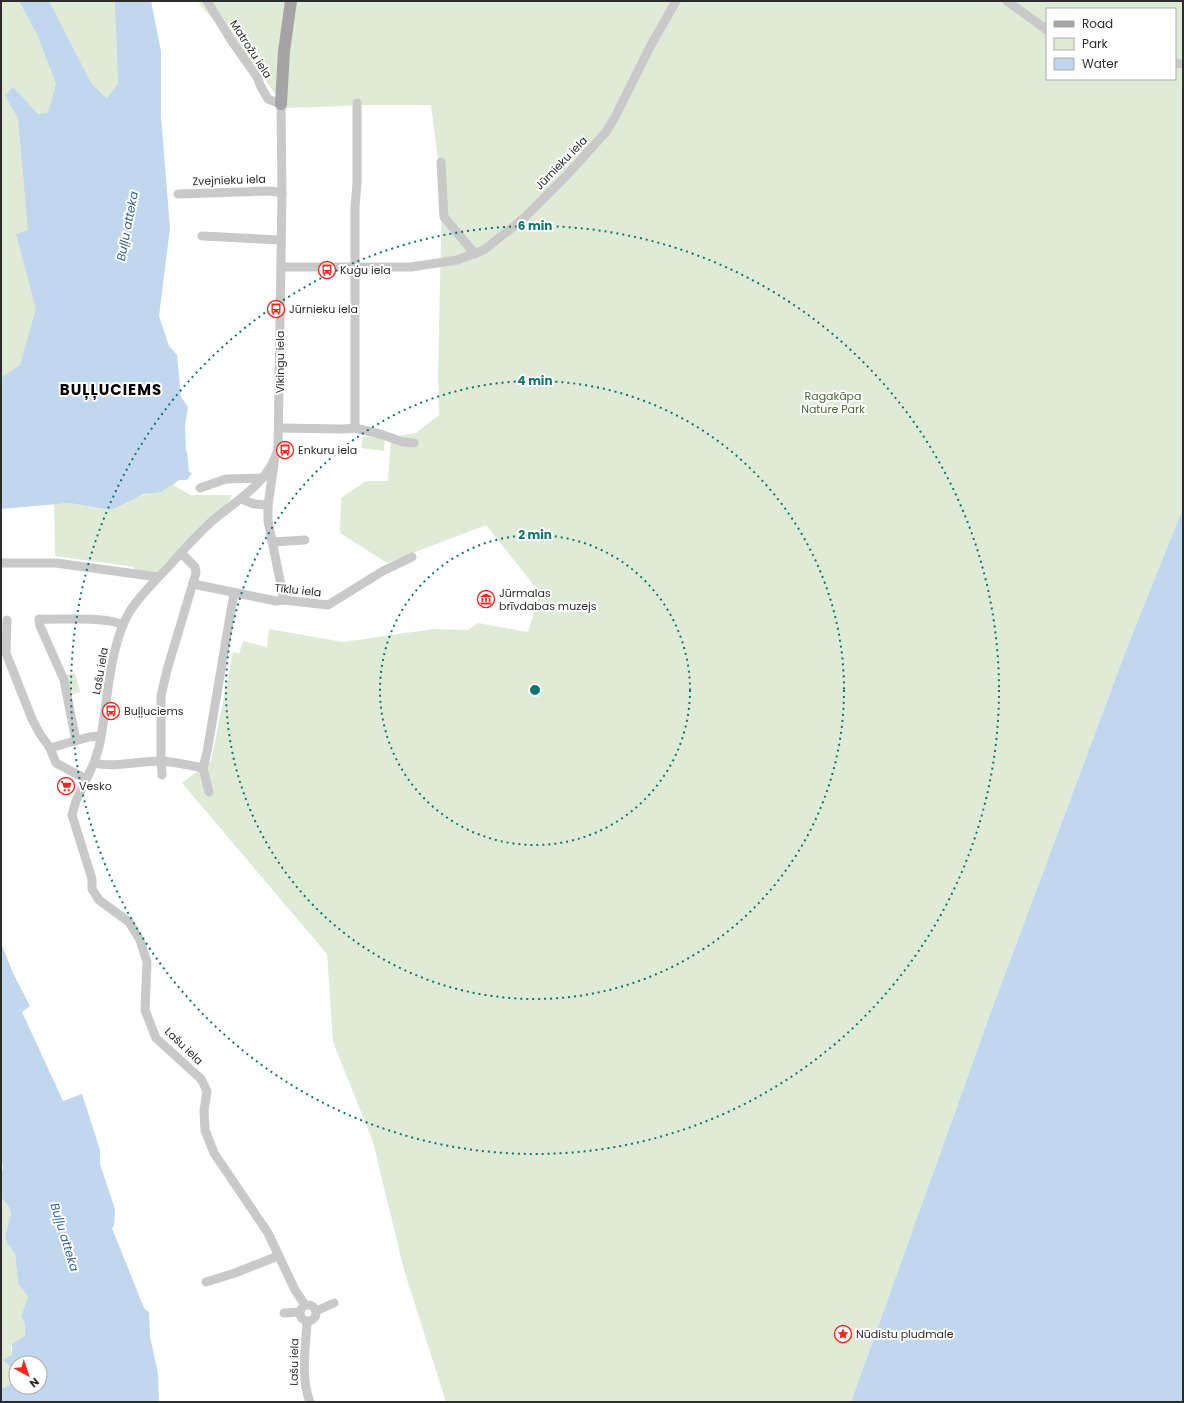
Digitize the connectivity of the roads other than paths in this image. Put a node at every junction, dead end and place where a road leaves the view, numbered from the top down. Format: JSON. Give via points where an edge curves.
{"nodes":[{"id":1,"x":207,"y":1,"type":"edge"},
{"id":2,"x":291,"y":1,"type":"edge"},
{"id":3,"x":676,"y":1,"type":"edge"},
{"id":4,"x":1007,"y":1,"type":"edge"},
{"id":5,"x":1046,"y":29,"type":"edge"},
{"id":6,"x":357,"y":103,"type":"dead end"},
{"id":7,"x":281,"y":104,"type":"junction"},
{"id":8,"x":441,"y":162,"type":"dead end"},
{"id":9,"x":282,"y":193,"type":"junction"},
{"id":10,"x":178,"y":194,"type":"dead end"},
{"id":11,"x":202,"y":236,"type":"dead end"},
{"id":12,"x":281,"y":240,"type":"junction"},
{"id":13,"x":475,"y":254,"type":"junction"},
{"id":14,"x":355,"y":266,"type":"junction"},
{"id":15,"x":281,"y":267,"type":"junction"},
{"id":16,"x":279,"y":428,"type":"junction"},
{"id":17,"x":355,"y":428,"type":"junction"},
{"id":18,"x":414,"y":443,"type":"dead end"},
{"id":19,"x":276,"y":459,"type":"junction"},
{"id":20,"x":263,"y":478,"type":"junction"},
{"id":21,"x":200,"y":488,"type":"dead end"},
{"id":22,"x":241,"y":499,"type":"junction"},
{"id":23,"x":268,"y":504,"type":"junction"},
{"id":24,"x":305,"y":540,"type":"dead end"},
{"id":25,"x":272,"y":542,"type":"junction"},
{"id":26,"x":181,"y":553,"type":"junction"},
{"id":27,"x":412,"y":557,"type":"dead end"},
{"id":28,"x":1,"y":563,"type":"edge"},
{"id":29,"x":158,"y":577,"type":"junction"},
{"id":30,"x":193,"y":584,"type":"junction"},
{"id":31,"x":234,"y":593,"type":"junction"},
{"id":32,"x":284,"y":600,"type":"junction"},
{"id":33,"x":7,"y":620,"type":"dead end"},
{"id":34,"x":123,"y":625,"type":"junction"},
{"id":35,"x":101,"y":736,"type":"junction"},
{"id":36,"x":76,"y":741,"type":"junction"},
{"id":37,"x":50,"y":748,"type":"junction"},
{"id":38,"x":161,"y":761,"type":"junction"},
{"id":39,"x":94,"y":763,"type":"junction"},
{"id":40,"x":203,"y":768,"type":"junction"},
{"id":41,"x":162,"y":775,"type":"dead end"},
{"id":42,"x":86,"y":778,"type":"junction"},
{"id":43,"x":212,"y":791,"type":"dead end"},
{"id":44,"x":278,"y":1256,"type":"junction"},
{"id":45,"x":206,"y":1282,"type":"dead end"},
{"id":46,"x":334,"y":1303,"type":"dead end"},
{"id":47,"x":302,"y":1309,"type":"junction"},
{"id":48,"x":316,"y":1311,"type":"junction"},
{"id":49,"x":284,"y":1313,"type":"dead end"},
{"id":50,"x":308,"y":1321,"type":"junction"},
{"id":51,"x":310,"y":1402,"type":"edge"}],
"edges":[{"from":1,"to":7,"type":"street","name":"Matrožu iela","via":[[268,98]]},
{"from":2,"to":7,"type":"main road","name":"Vikingu iela","via":[[284,51]]},
{"from":3,"to":13,"type":"street","name":"Jūrnieku iela","via":[[606,132],[523,219],[495,242]]},
{"from":4,"to":5,"type":"street"},
{"from":6,"to":14,"type":"street"},
{"from":7,"to":9,"type":"street","name":"Vikingu iela"},
{"from":8,"to":13,"type":"street","via":[[444,217]]},
{"from":9,"to":10,"type":"street","name":"Zvejnieku iela","via":[[271,191]]},
{"from":9,"to":12,"type":"street","name":"Vikingu iela"},
{"from":11,"to":12,"type":"street"},
{"from":12,"to":15,"type":"street","name":"Vikingu iela"},
{"from":13,"to":14,"type":"street","name":"Jūrnieku iela","via":[[457,260],[418,266]]},
{"from":14,"to":15,"type":"street","name":"Jūrnieku iela"},
{"from":14,"to":17,"type":"street"},
{"from":15,"to":16,"type":"street","name":"Vikingu iela"},
{"from":16,"to":17,"type":"street"},
{"from":16,"to":19,"type":"street","name":"Vikingu iela"},
{"from":17,"to":18,"type":"street"},
{"from":19,"to":20,"type":"street","name":"Vikingu iela"},
{"from":19,"to":23,"type":"street"},
{"from":20,"to":21,"type":"street","via":[[226,479]]},
{"from":20,"to":22,"type":"street","name":"Vikingu iela"},
{"from":22,"to":23,"type":"street","via":[[254,504]]},
{"from":22,"to":26,"type":"street","name":"Vikingu iela","via":[[211,522]]},
{"from":23,"to":25,"type":"street"},
{"from":24,"to":25,"type":"street"},
{"from":25,"to":32,"type":"street"},
{"from":26,"to":29,"type":"street","name":"Vikingu iela"},
{"from":26,"to":30,"type":"street","via":[[195,567]]},
{"from":27,"to":32,"type":"street","name":"Tīklu iela","via":[[383,571],[328,605]]},
{"from":28,"to":29,"type":"street","via":[[56,563]]},
{"from":29,"to":34,"type":"street","name":"Lašu iela","via":[[137,602]]},
{"from":30,"to":31,"type":"street","name":"Tīklu iela"},
{"from":30,"to":38,"type":"street","via":[[166,670],[161,696]]},
{"from":31,"to":32,"type":"street","name":"Tīklu iela","via":[[276,601]]},
{"from":31,"to":40,"type":"street"},
{"from":33,"to":37,"type":"street","via":[[6,653],[32,719]]},
{"from":34,"to":35,"type":"street","name":"Lašu iela","via":[[116,646]]},
{"from":34,"to":36,"type":"street","via":[[104,620],[39,619],[64,680]]},
{"from":35,"to":36,"type":"street"},
{"from":35,"to":39,"type":"street","name":"Lašu iela"},
{"from":36,"to":37,"type":"street"},
{"from":37,"to":42,"type":"street","via":[[56,763]]},
{"from":38,"to":39,"type":"street"},
{"from":38,"to":40,"type":"street"},
{"from":38,"to":41,"type":"street"},
{"from":39,"to":42,"type":"street","name":"Lašu iela"},
{"from":40,"to":43,"type":"street"},
{"from":42,"to":44,"type":"street","name":"Lašu iela","via":[[72,815],[92,879],[92,889],[99,900],[129,922],[140,940],[147,962],[145,1010],[156,1038],[201,1079],[207,1091],[205,1130],[214,1153],[268,1233]]},
{"from":44,"to":45,"type":"street"},
{"from":44,"to":47,"type":"street","name":"Lašu iela"},
{"from":46,"to":48,"type":"street"},
{"from":47,"to":48,"type":"street","name":"Lašu iela","via":[[311,1305]]},
{"from":47,"to":49,"type":"street"},
{"from":47,"to":50,"type":"street","name":"Lašu iela","via":[[301,1318]]},
{"from":48,"to":50,"type":"street","via":[[313,1319]]},
{"from":50,"to":51,"type":"street","name":"Lašu iela","via":[[305,1368],[306,1391]]}]}
